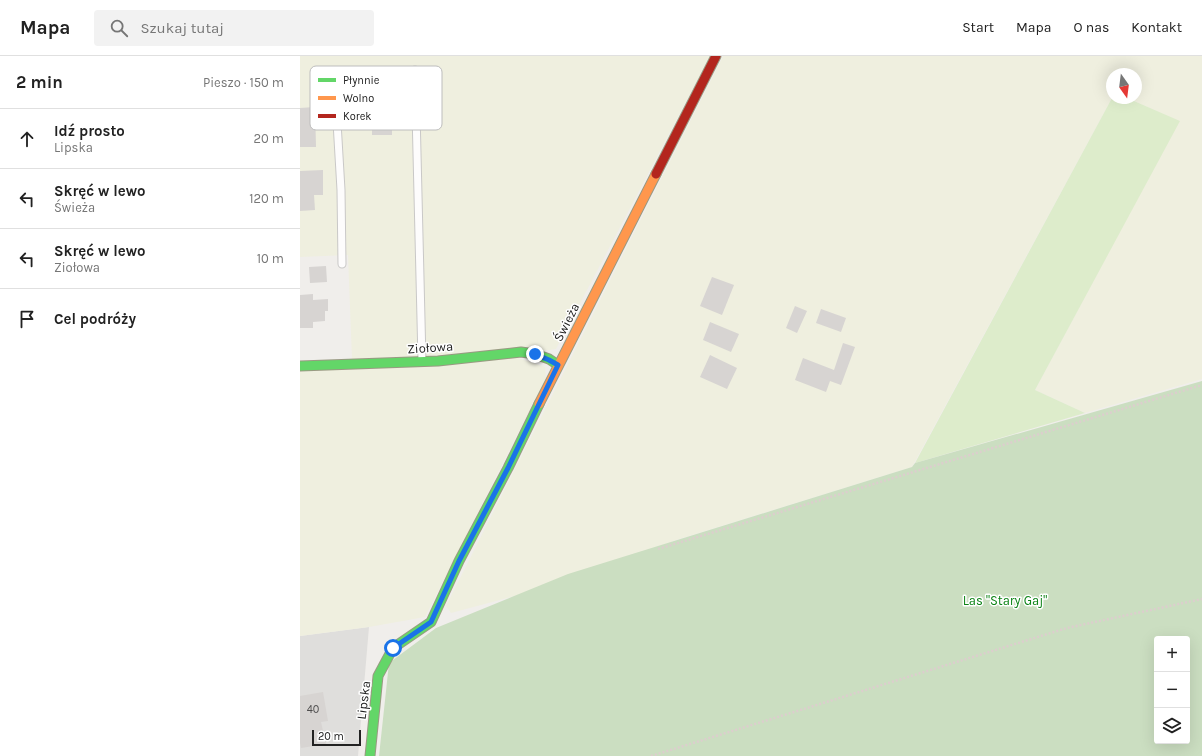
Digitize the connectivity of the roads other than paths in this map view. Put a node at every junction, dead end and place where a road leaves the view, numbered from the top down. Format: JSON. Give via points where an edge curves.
{"nodes":[{"id":1,"x":716,"y":56,"type":"edge"},
{"id":2,"x":337,"y":130,"type":"edge"},
{"id":3,"x":416,"y":130,"type":"edge"},
{"id":4,"x":342,"y":264,"type":"dead end"},
{"id":5,"x":422,"y":361,"type":"junction"},
{"id":6,"x":558,"y":365,"type":"junction"},
{"id":7,"x":300,"y":366,"type":"edge"},
{"id":8,"x":431,"y":622,"type":"joint"},
{"id":9,"x":370,"y":756,"type":"edge"}],
"edges":[{"from":1,"to":6,"type":"street","name":"Świeża"},
{"from":2,"to":4,"type":"lane"},
{"from":3,"to":5,"type":"lane"},
{"from":5,"to":6,"type":"street","name":"Ziołowa","via":[[521,352],[535,354]]},
{"from":5,"to":7,"type":"street","name":"Ziołowa"},
{"from":6,"to":8,"type":"street","name":"Świeża"},
{"from":8,"to":9,"type":"street","name":"Lipska","via":[[393,648],[378,676]]}]}
